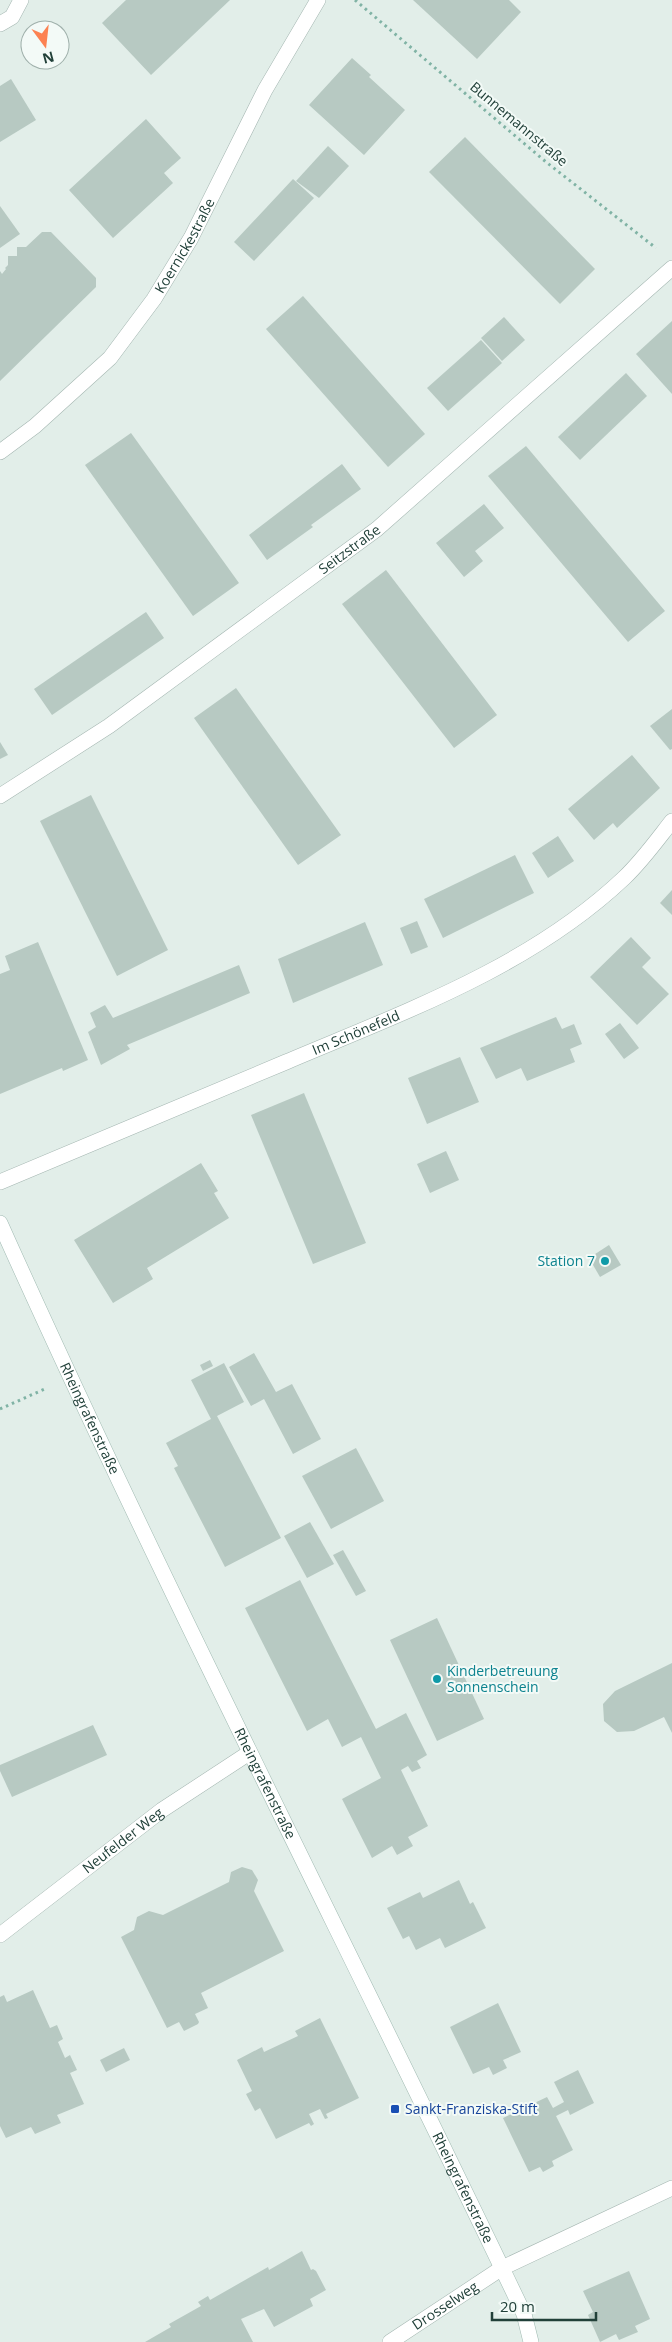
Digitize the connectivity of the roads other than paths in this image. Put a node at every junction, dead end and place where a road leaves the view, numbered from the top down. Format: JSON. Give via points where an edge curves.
{"nodes":[{"id":1,"x":21,"y":0,"type":"edge"},
{"id":2,"x":318,"y":0,"type":"edge"},
{"id":3,"x":0,"y":24,"type":"edge"},
{"id":4,"x":672,"y":268,"type":"edge"},
{"id":5,"x":0,"y":452,"type":"edge"},
{"id":6,"x":0,"y":796,"type":"edge"},
{"id":7,"x":672,"y":821,"type":"edge"},
{"id":8,"x":0,"y":1182,"type":"edge"},
{"id":9,"x":0,"y":1223,"type":"edge"},
{"id":10,"x":249,"y":1752,"type":"junction"},
{"id":11,"x":0,"y":1935,"type":"edge"},
{"id":12,"x":672,"y":2188,"type":"edge"},
{"id":13,"x":502,"y":2268,"type":"junction"},
{"id":14,"x":390,"y":2342,"type":"edge"},
{"id":15,"x":531,"y":2342,"type":"edge"}],
"edges":[{"from":1,"to":3,"type":"street","via":[[12,17]]},
{"from":2,"to":5,"type":"street","name":"Koernickestraße","via":[[265,90],[191,238],[154,299],[110,358],[36,426]]},
{"from":4,"to":6,"type":"street","name":"Seitzstraße","via":[[377,529],[109,726]]},
{"from":7,"to":8,"type":"street","name":"Im Schönefeld","via":[[626,876],[593,905],[536,946],[484,974],[405,1011]]},
{"from":9,"to":10,"type":"street","name":"Rheingrafenstraße","via":[[70,1378]]},
{"from":10,"to":11,"type":"street","name":"Neufelder Weg","via":[[162,1810]]},
{"from":10,"to":13,"type":"street","name":"Rheingrafenstraße"},
{"from":12,"to":13,"type":"street","name":"Drosselweg"},
{"from":13,"to":14,"type":"street","name":"Drosselweg"},
{"from":13,"to":15,"type":"street","name":"Rheingrafenstraße","via":[[524,2314]]}]}
